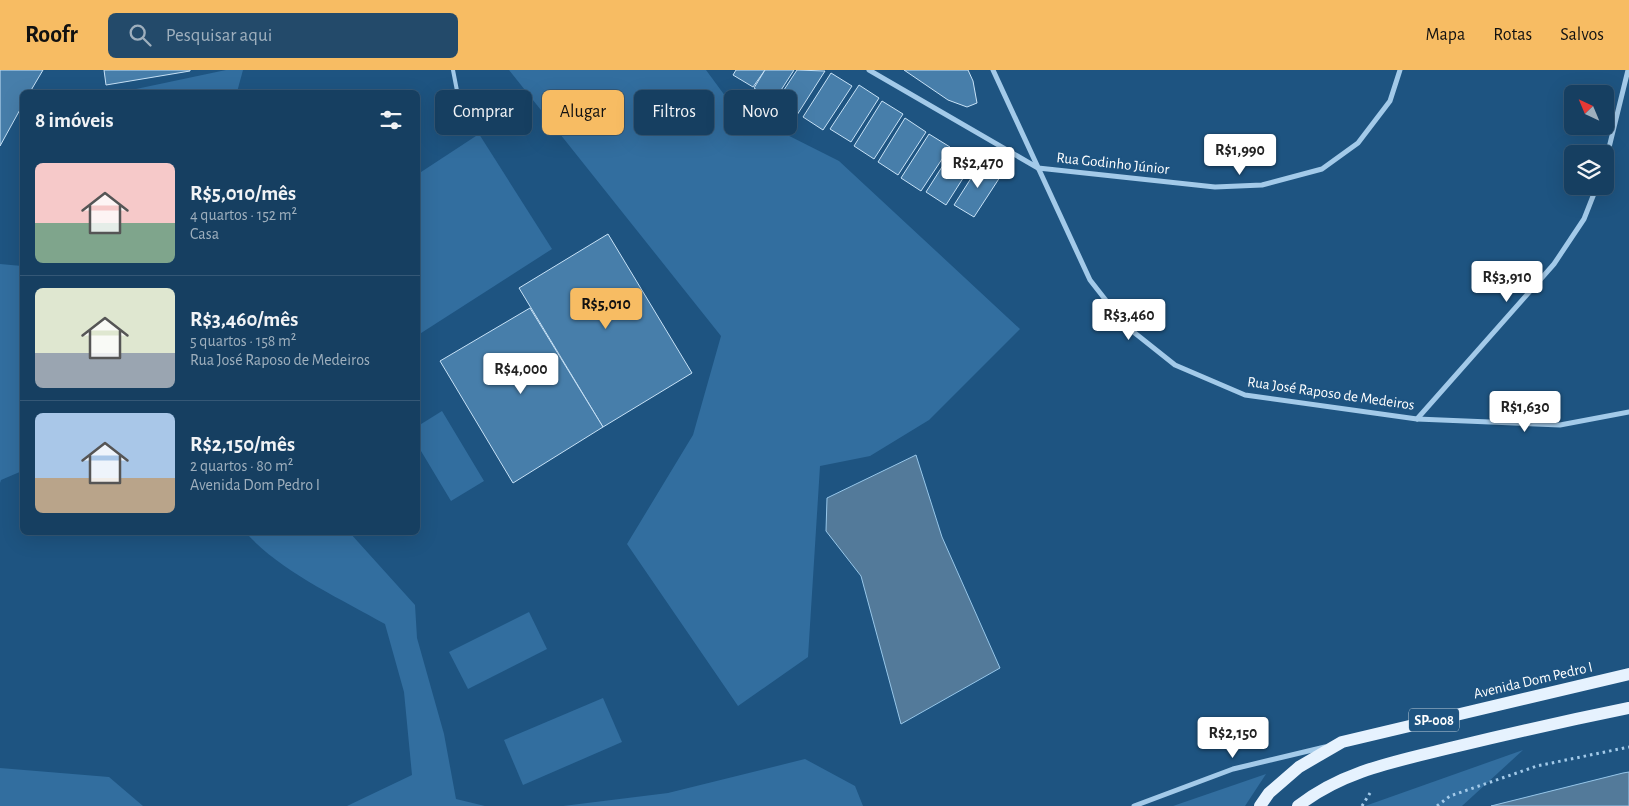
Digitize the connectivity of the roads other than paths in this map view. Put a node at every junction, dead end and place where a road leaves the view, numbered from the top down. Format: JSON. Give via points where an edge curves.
{"nodes":[{"id":1,"x":453,"y":70,"type":"edge"},
{"id":2,"x":870,"y":70,"type":"edge"},
{"id":3,"x":993,"y":70,"type":"edge"},
{"id":4,"x":1400,"y":70,"type":"edge"},
{"id":5,"x":1628,"y":70,"type":"edge"},
{"id":6,"x":457,"y":90,"type":"edge"},
{"id":7,"x":1610,"y":145,"type":"edge"},
{"id":8,"x":1038,"y":168,"type":"junction"},
{"id":9,"x":1593,"y":195,"type":"edge"},
{"id":10,"x":1629,"y":412,"type":"edge"},
{"id":11,"x":1417,"y":419,"type":"junction"},
{"id":12,"x":1629,"y":674,"type":"edge"},
{"id":13,"x":1629,"y":708,"type":"edge"},
{"id":14,"x":1342,"y":742,"type":"junction"},
{"id":15,"x":1134,"y":806,"type":"edge"},
{"id":16,"x":1260,"y":806,"type":"edge"},
{"id":17,"x":1298,"y":806,"type":"edge"}],
"edges":[{"from":1,"to":6,"type":"lane"},
{"from":2,"to":8,"type":"street"},
{"from":3,"to":8,"type":"street","name":"Rua José Raposo de Medeiros"},
{"from":4,"to":8,"type":"street","name":"Rua Godinho Júnior","via":[[1390,101],[1358,143],[1322,170],[1262,185],[1215,187]]},
{"from":5,"to":7,"type":"street"},
{"from":8,"to":11,"type":"street","name":"Rua José Raposo de Medeiros","via":[[1090,280],[1126,326],[1175,365],[1244,395]]},
{"from":9,"to":11,"type":"street","via":[[1584,219],[1554,264]]},
{"from":10,"to":11,"type":"street","name":"Rua José Raposo de Medeiros","via":[[1560,425]]},
{"from":12,"to":14,"type":"main road","name":"Avenida Dom Pedro I","number":"SP-008"},
{"from":13,"to":17,"type":"main road","number":"SP-008","via":[[1370,768],[1333,782]]},
{"from":14,"to":15,"type":"street","via":[[1233,769]]},
{"from":14,"to":16,"type":"main road","name":"Avenida Dom Pedro I","number":"SP-008","via":[[1299,767],[1269,793]]}]}
